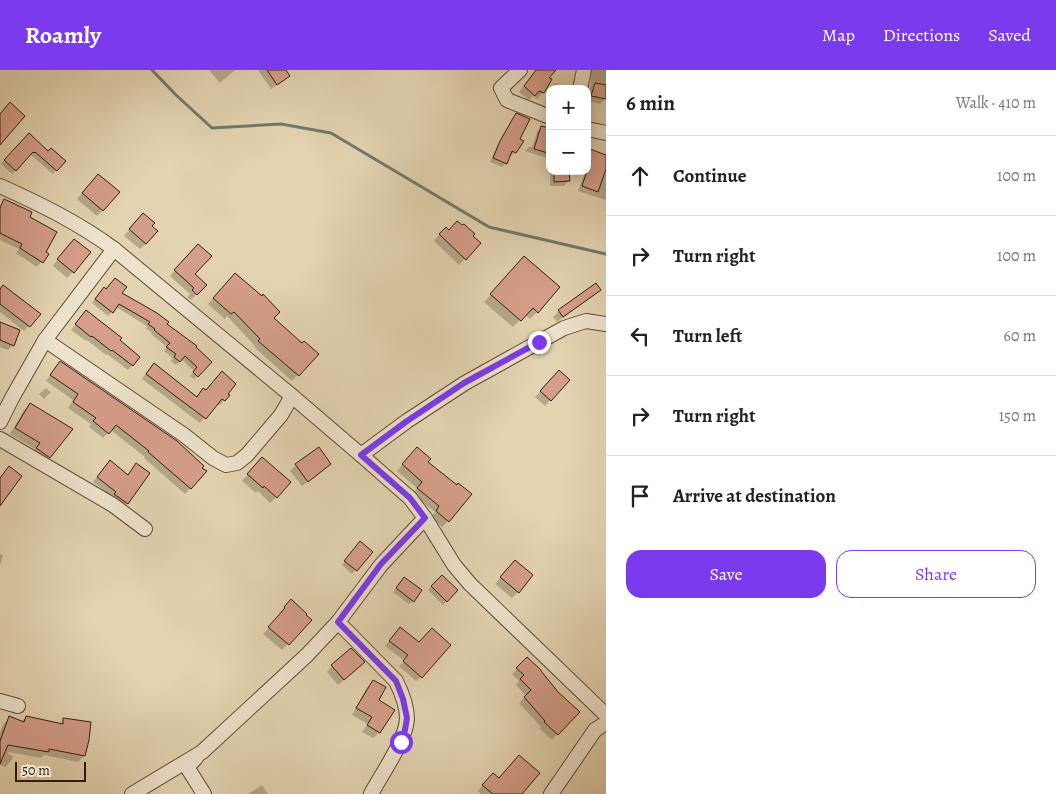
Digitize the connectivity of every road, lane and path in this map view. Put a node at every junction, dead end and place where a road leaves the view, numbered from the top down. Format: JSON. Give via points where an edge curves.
{"nodes":[{"id":1,"x":520,"y":70,"type":"edge"},
{"id":2,"x":584,"y":70,"type":"edge"},
{"id":3,"x":581,"y":85,"type":"edge"},
{"id":4,"x":546,"y":115,"type":"edge"},
{"id":5,"x":591,"y":130,"type":"edge"},
{"id":6,"x":606,"y":133,"type":"edge"},
{"id":7,"x":0,"y":186,"type":"edge"},
{"id":8,"x":114,"y":249,"type":"junction"},
{"id":9,"x":606,"y":324,"type":"edge"},
{"id":10,"x":46,"y":340,"type":"junction"},
{"id":11,"x":292,"y":396,"type":"junction"},
{"id":12,"x":0,"y":422,"type":"edge"},
{"id":13,"x":0,"y":439,"type":"edge"},
{"id":14,"x":361,"y":455,"type":"junction"},
{"id":15,"x":425,"y":518,"type":"junction"},
{"id":16,"x":145,"y":529,"type":"dead end"},
{"id":17,"x":338,"y":622,"type":"junction"},
{"id":18,"x":0,"y":702,"type":"edge"},
{"id":19,"x":18,"y":706,"type":"dead end"},
{"id":20,"x":606,"y":715,"type":"edge"},
{"id":21,"x":606,"y":723,"type":"edge"},
{"id":22,"x":180,"y":768,"type":"junction"},
{"id":23,"x":132,"y":794,"type":"edge"},
{"id":24,"x":204,"y":794,"type":"edge"},
{"id":25,"x":371,"y":794,"type":"edge"},
{"id":26,"x":551,"y":794,"type":"edge"}],
"edges":[{"from":1,"to":4,"type":"street","via":[[501,88],[507,100]]},
{"from":2,"to":3,"type":"street"},
{"from":5,"to":6,"type":"street"},
{"from":7,"to":8,"type":"street","via":[[84,228]]},
{"from":8,"to":10,"type":"street"},
{"from":8,"to":11,"type":"street"},
{"from":9,"to":14,"type":"street","via":[[586,321],[564,328],[464,383]]},
{"from":10,"to":11,"type":"street","via":[[226,465],[237,463],[248,455],[281,415]]},
{"from":10,"to":12,"type":"street"},
{"from":11,"to":14,"type":"street"},
{"from":13,"to":16,"type":"street","via":[[113,505]]},
{"from":14,"to":15,"type":"street","via":[[410,498]]},
{"from":15,"to":17,"type":"street","via":[[381,564]]},
{"from":15,"to":20,"type":"street","via":[[454,565],[470,584]]},
{"from":17,"to":22,"type":"street","via":[[307,655],[202,752]]},
{"from":17,"to":25,"type":"street","via":[[396,681],[406,711],[401,742]]},
{"from":18,"to":19,"type":"street"},
{"from":21,"to":26,"type":"street","via":[[595,730]]},
{"from":22,"to":23,"type":"street"},
{"from":22,"to":24,"type":"street"}]}
